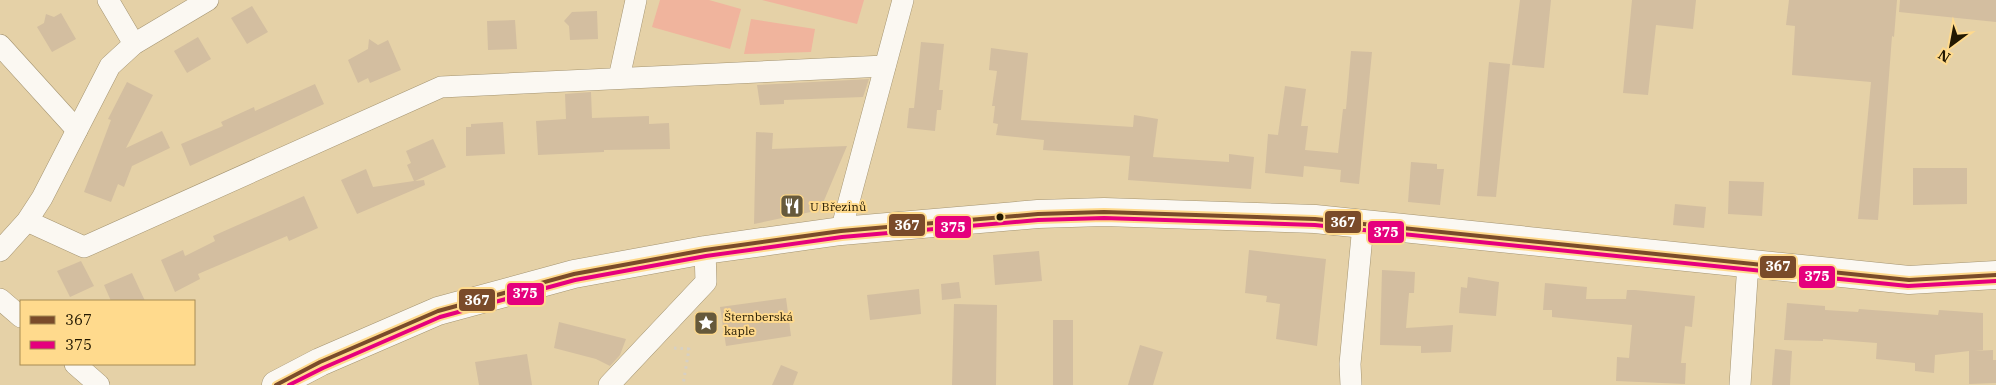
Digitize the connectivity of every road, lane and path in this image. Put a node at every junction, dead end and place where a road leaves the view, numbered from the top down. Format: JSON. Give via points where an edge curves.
{"nodes":[{"id":1,"x":108,"y":0,"type":"edge"},
{"id":2,"x":208,"y":0,"type":"edge"},
{"id":3,"x":636,"y":0,"type":"edge"},
{"id":4,"x":903,"y":0,"type":"edge"},
{"id":5,"x":134,"y":44,"type":"junction"},
{"id":6,"x":0,"y":45,"type":"edge"},
{"id":7,"x":885,"y":66,"type":"junction"},
{"id":8,"x":619,"y":78,"type":"junction"},
{"id":9,"x":77,"y":130,"type":"junction"},
{"id":10,"x":27,"y":221,"type":"junction"},
{"id":11,"x":1363,"y":225,"type":"junction"},
{"id":12,"x":841,"y":231,"type":"junction"},
{"id":13,"x":705,"y":250,"type":"junction"},
{"id":14,"x":0,"y":251,"type":"edge"},
{"id":15,"x":1748,"y":264,"type":"junction"},
{"id":16,"x":1996,"y":275,"type":"edge"},
{"id":17,"x":0,"y":299,"type":"edge"},
{"id":18,"x":20,"y":316,"type":"edge"},
{"id":19,"x":648,"y":345,"type":"junction"},
{"id":20,"x":76,"y":365,"type":"edge"},
{"id":21,"x":99,"y":385,"type":"edge"},
{"id":22,"x":276,"y":385,"type":"edge"},
{"id":23,"x":608,"y":385,"type":"edge"},
{"id":24,"x":683,"y":385,"type":"edge"},
{"id":25,"x":1352,"y":385,"type":"edge"},
{"id":26,"x":1740,"y":385,"type":"edge"}],
"edges":[{"from":1,"to":5,"type":"street"},
{"from":2,"to":5,"type":"street"},
{"from":3,"to":8,"type":"street"},
{"from":4,"to":7,"type":"street"},
{"from":5,"to":9,"type":"street","via":[[110,66]]},
{"from":6,"to":9,"type":"street"},
{"from":7,"to":8,"type":"street"},
{"from":7,"to":12,"type":"street"},
{"from":8,"to":10,"type":"street","via":[[441,87],[84,247]]},
{"from":9,"to":10,"type":"street"},
{"from":10,"to":14,"type":"street"},
{"from":11,"to":12,"type":"main road","via":[[1315,219],[1104,212],[1038,214]]},
{"from":11,"to":15,"type":"main road"},
{"from":11,"to":25,"type":"street","via":[[1350,364]]},
{"from":12,"to":13,"type":"main road"},
{"from":13,"to":19,"type":"street","via":[[706,282]]},
{"from":13,"to":22,"type":"main road","via":[[574,274],[438,311],[320,362]]},
{"from":15,"to":16,"type":"main road","via":[[1909,280]]},
{"from":15,"to":26,"type":"street"},
{"from":17,"to":18,"type":"street"},
{"from":19,"to":23,"type":"street"},
{"from":19,"to":24,"type":"path","via":[[689,350]]},
{"from":20,"to":21,"type":"street"}]}
